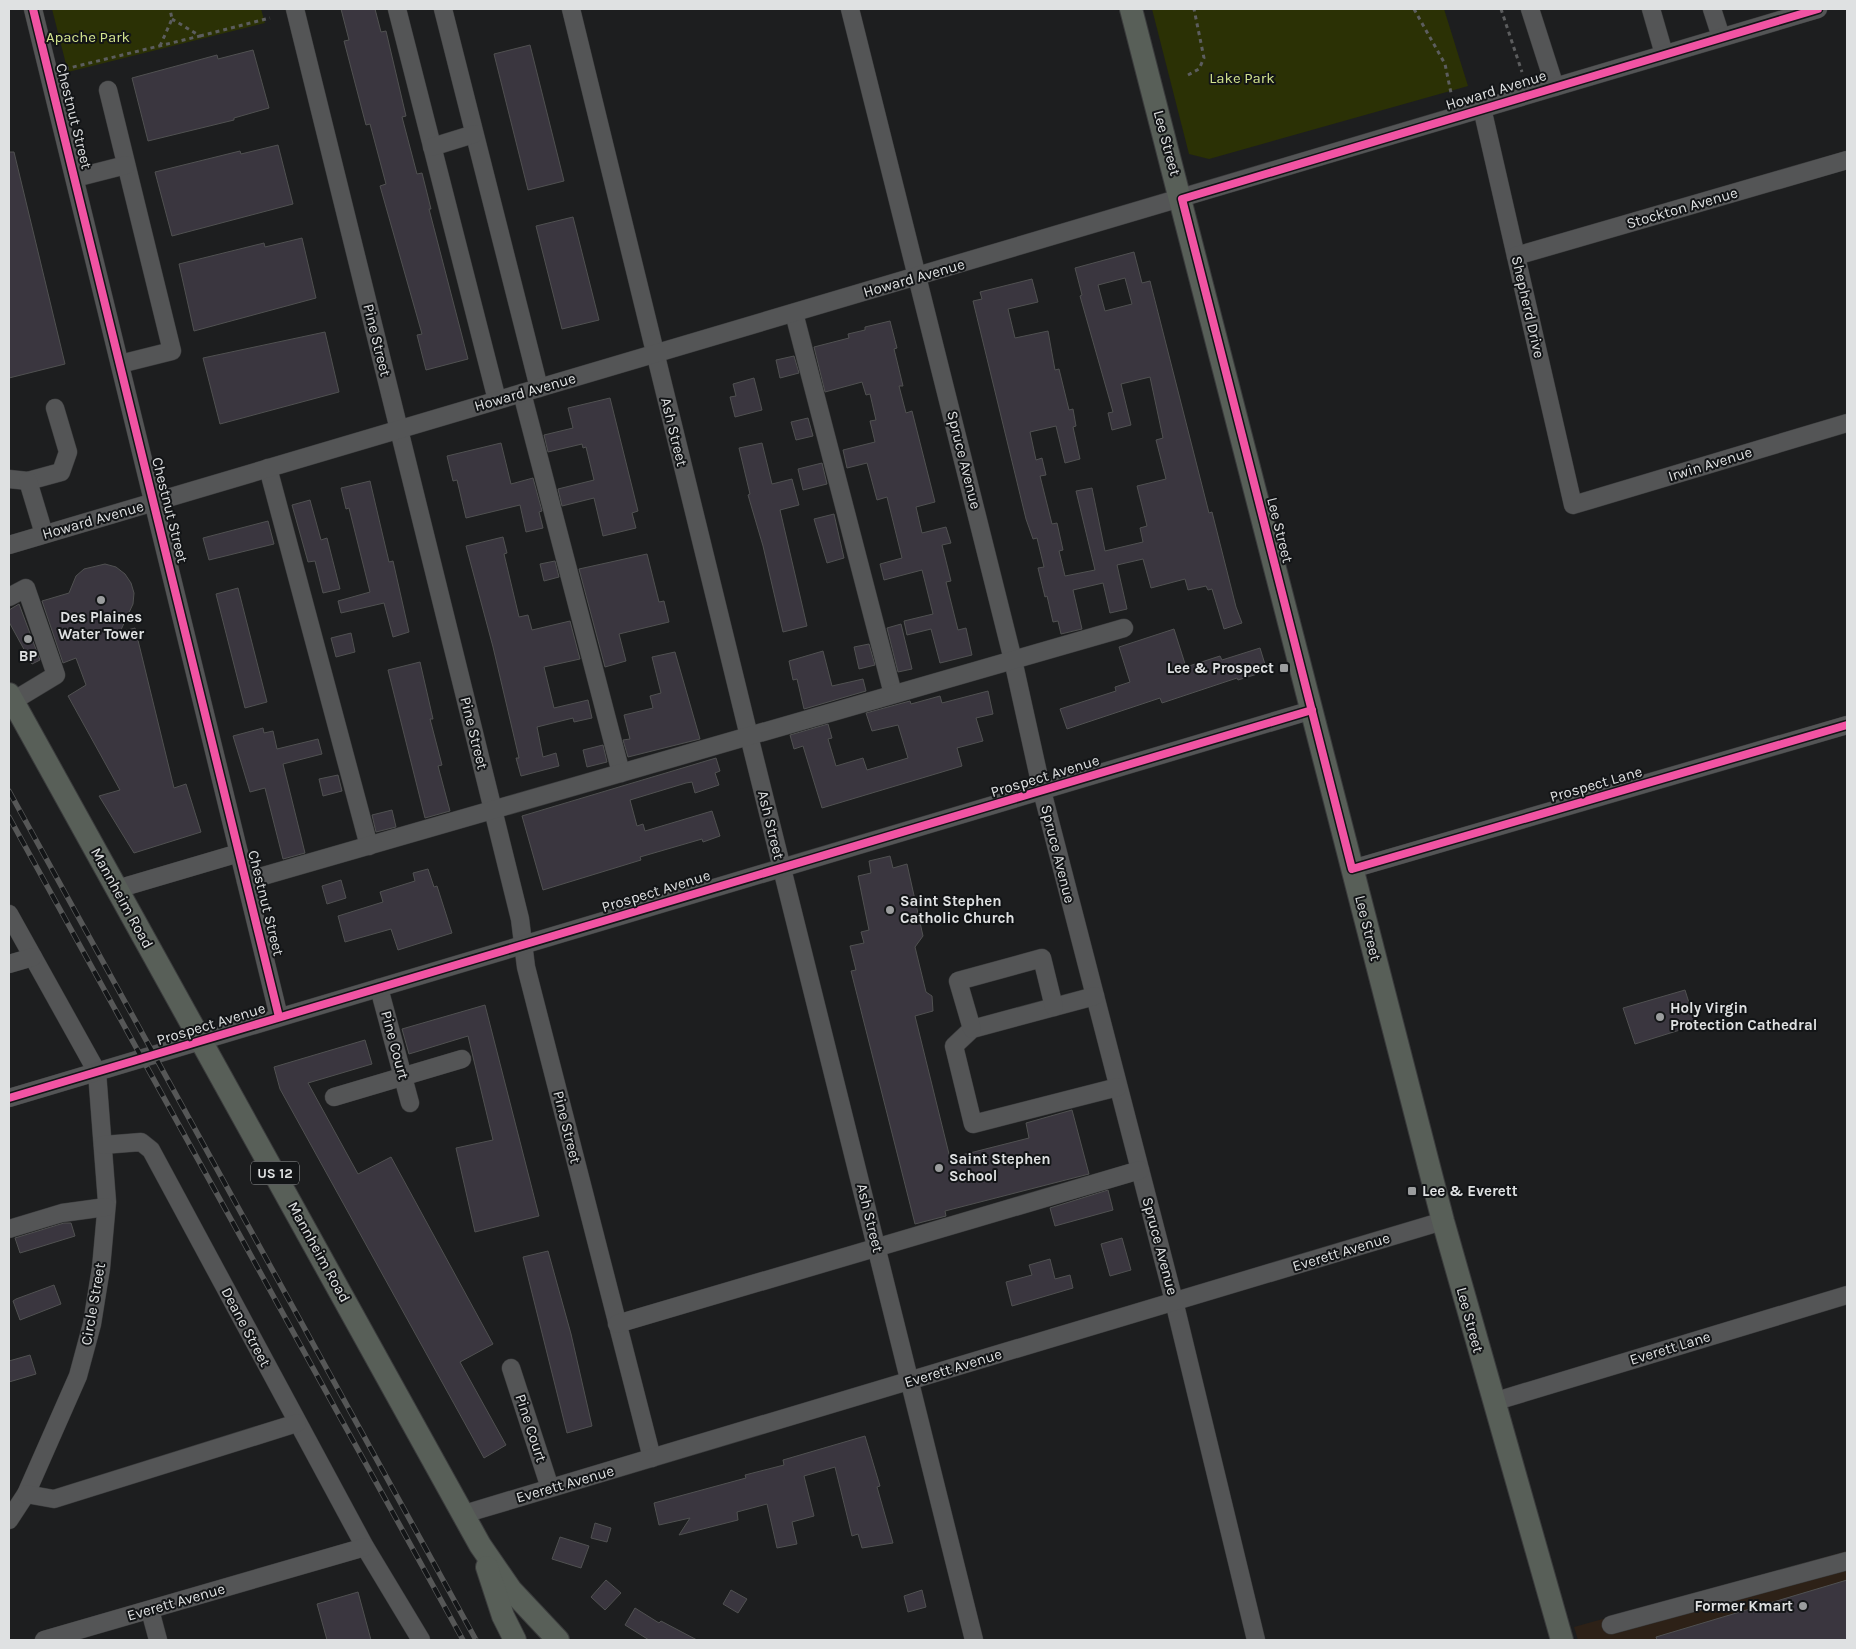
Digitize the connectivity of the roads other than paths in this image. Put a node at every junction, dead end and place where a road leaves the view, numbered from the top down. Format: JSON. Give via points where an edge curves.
{"nodes":[{"id":1,"x":34,"y":9,"type":"edge"},
{"id":2,"x":295,"y":9,"type":"edge"},
{"id":3,"x":397,"y":9,"type":"edge"},
{"id":4,"x":443,"y":9,"type":"edge"},
{"id":5,"x":571,"y":9,"type":"edge"},
{"id":6,"x":850,"y":9,"type":"edge"},
{"id":7,"x":1131,"y":9,"type":"edge"},
{"id":8,"x":1530,"y":9,"type":"edge"},
{"id":9,"x":1650,"y":9,"type":"edge"},
{"id":10,"x":1712,"y":9,"type":"edge"},
{"id":11,"x":1818,"y":9,"type":"edge"},
{"id":12,"x":1721,"y":38,"type":"junction"},
{"id":13,"x":1664,"y":54,"type":"junction"},
{"id":14,"x":1555,"y":87,"type":"junction"},
{"id":15,"x":108,"y":90,"type":"dead end"},
{"id":16,"x":1482,"y":108,"type":"junction"},
{"id":17,"x":474,"y":134,"type":"junction"},
{"id":18,"x":432,"y":147,"type":"junction"},
{"id":19,"x":1847,"y":160,"type":"edge"},
{"id":20,"x":126,"y":165,"type":"junction"},
{"id":21,"x":75,"y":178,"type":"junction"},
{"id":22,"x":1182,"y":199,"type":"junction"},
{"id":23,"x":1516,"y":256,"type":"junction"},
{"id":24,"x":918,"y":276,"type":"junction"},
{"id":25,"x":794,"y":313,"type":"junction"},
{"id":26,"x":654,"y":354,"type":"junction"},
{"id":27,"x":120,"y":364,"type":"junction"},
{"id":28,"x":539,"y":388,"type":"junction"},
{"id":29,"x":522,"y":394,"type":"junction"},
{"id":30,"x":498,"y":400,"type":"junction"},
{"id":31,"x":55,"y":408,"type":"dead end"},
{"id":32,"x":1847,"y":423,"type":"edge"},
{"id":33,"x":399,"y":430,"type":"junction"},
{"id":34,"x":268,"y":468,"type":"junction"},
{"id":35,"x":9,"y":479,"type":"edge"},
{"id":36,"x":28,"y":481,"type":"junction"},
{"id":37,"x":154,"y":502,"type":"junction"},
{"id":38,"x":1573,"y":505,"type":"joint"},
{"id":39,"x":44,"y":534,"type":"junction"},
{"id":40,"x":9,"y":545,"type":"edge"},
{"id":41,"x":9,"y":597,"type":"edge"},
{"id":42,"x":1124,"y":628,"type":"dead end"},
{"id":43,"x":1013,"y":660,"type":"junction"},
{"id":44,"x":894,"y":694,"type":"junction"},
{"id":45,"x":11,"y":698,"type":"edge"},
{"id":46,"x":1312,"y":710,"type":"junction"},
{"id":47,"x":1847,"y":725,"type":"edge"},
{"id":48,"x":749,"y":736,"type":"junction"},
{"id":49,"x":621,"y":773,"type":"junction"},
{"id":50,"x":1042,"y":791,"type":"junction"},
{"id":51,"x":493,"y":810,"type":"junction"},
{"id":52,"x":368,"y":846,"type":"junction"},
{"id":53,"x":239,"y":853,"type":"junction"},
{"id":54,"x":782,"y":868,"type":"junction"},
{"id":55,"x":1352,"y":869,"type":"junction"},
{"id":56,"x":246,"y":881,"type":"junction"},
{"id":57,"x":117,"y":889,"type":"junction"},
{"id":58,"x":9,"y":914,"type":"edge"},
{"id":59,"x":523,"y":946,"type":"junction"},
{"id":60,"x":33,"y":957,"type":"junction"},
{"id":61,"x":9,"y":964,"type":"edge"},
{"id":62,"x":379,"y":988,"type":"junction"},
{"id":63,"x":1095,"y":996,"type":"junction"},
{"id":64,"x":1054,"y":1007,"type":"junction"},
{"id":65,"x":279,"y":1018,"type":"junction"},
{"id":66,"x":972,"y":1029,"type":"junction"},
{"id":67,"x":201,"y":1041,"type":"junction"},
{"id":68,"x":462,"y":1059,"type":"dead end"},
{"id":69,"x":97,"y":1072,"type":"junction"},
{"id":70,"x":403,"y":1075,"type":"junction"},
{"id":71,"x":1118,"y":1087,"type":"junction"},
{"id":72,"x":334,"y":1097,"type":"dead end"},
{"id":73,"x":9,"y":1098,"type":"edge"},
{"id":74,"x":410,"y":1103,"type":"dead end"},
{"id":75,"x":104,"y":1145,"type":"junction"},
{"id":76,"x":1140,"y":1170,"type":"junction"},
{"id":77,"x":106,"y":1207,"type":"junction"},
{"id":78,"x":1443,"y":1221,"type":"junction"},
{"id":79,"x":9,"y":1229,"type":"edge"},
{"id":80,"x":877,"y":1246,"type":"junction"},
{"id":81,"x":1847,"y":1295,"type":"edge"},
{"id":82,"x":1174,"y":1302,"type":"junction"},
{"id":83,"x":617,"y":1324,"type":"junction"},
{"id":84,"x":511,"y":1368,"type":"dead end"},
{"id":85,"x":910,"y":1380,"type":"junction"},
{"id":86,"x":1493,"y":1402,"type":"junction"},
{"id":87,"x":297,"y":1423,"type":"junction"},
{"id":88,"x":652,"y":1458,"type":"junction"},
{"id":89,"x":550,"y":1488,"type":"junction"},
{"id":90,"x":26,"y":1494,"type":"junction"},
{"id":91,"x":464,"y":1514,"type":"junction"},
{"id":92,"x":9,"y":1520,"type":"edge"},
{"id":93,"x":480,"y":1545,"type":"junction"},
{"id":94,"x":365,"y":1547,"type":"junction"},
{"id":95,"x":1847,"y":1560,"type":"edge"},
{"id":96,"x":150,"y":1610,"type":"junction"},
{"id":97,"x":1553,"y":1613,"type":"junction"},
{"id":98,"x":1611,"y":1624,"type":"dead end"},
{"id":99,"x":44,"y":1640,"type":"edge"},
{"id":100,"x":158,"y":1640,"type":"edge"},
{"id":101,"x":421,"y":1640,"type":"edge"},
{"id":102,"x":515,"y":1640,"type":"edge"},
{"id":103,"x":558,"y":1640,"type":"edge"},
{"id":104,"x":974,"y":1640,"type":"edge"},
{"id":105,"x":1256,"y":1640,"type":"edge"},
{"id":106,"x":1552,"y":1640,"type":"edge"},
{"id":107,"x":1562,"y":1640,"type":"edge"}],
"edges":[{"from":1,"to":21,"type":"street","name":"Chestnut Street"},
{"from":2,"to":33,"type":"street","name":"Pine Street"},
{"from":3,"to":18,"type":"street"},
{"from":4,"to":17,"type":"street"},
{"from":5,"to":26,"type":"street","name":"Ash Street"},
{"from":6,"to":24,"type":"street","name":"Spruce Avenue"},
{"from":7,"to":22,"type":"main road","name":"Lee Street"},
{"from":8,"to":14,"type":"street"},
{"from":9,"to":13,"type":"street"},
{"from":10,"to":12,"type":"street"},
{"from":11,"to":12,"type":"street","name":"Howard Avenue"},
{"from":12,"to":13,"type":"street","name":"Howard Avenue"},
{"from":13,"to":14,"type":"street","name":"Howard Avenue"},
{"from":14,"to":16,"type":"street","name":"Howard Avenue"},
{"from":15,"to":20,"type":"street"},
{"from":16,"to":22,"type":"street","name":"Howard Avenue"},
{"from":16,"to":23,"type":"street","name":"Shepherd Drive"},
{"from":17,"to":18,"type":"street"},
{"from":17,"to":28,"type":"street"},
{"from":18,"to":30,"type":"street"},
{"from":19,"to":23,"type":"street","name":"Stockton Avenue"},
{"from":20,"to":21,"type":"street"},
{"from":20,"to":27,"type":"street","via":[[172,352]]},
{"from":21,"to":27,"type":"street","name":"Chestnut Street"},
{"from":22,"to":24,"type":"street","name":"Howard Avenue"},
{"from":22,"to":46,"type":"main road","name":"Lee Street"},
{"from":23,"to":38,"type":"street","name":"Shepherd Drive"},
{"from":24,"to":25,"type":"street","name":"Howard Avenue"},
{"from":24,"to":43,"type":"street","name":"Spruce Avenue"},
{"from":25,"to":26,"type":"street","name":"Howard Avenue"},
{"from":25,"to":44,"type":"street"},
{"from":26,"to":28,"type":"street","name":"Howard Avenue"},
{"from":26,"to":48,"type":"street","name":"Ash Street"},
{"from":27,"to":37,"type":"street","name":"Chestnut Street"},
{"from":28,"to":29,"type":"street","name":"Howard Avenue"},
{"from":29,"to":30,"type":"street","name":"Howard Avenue"},
{"from":29,"to":49,"type":"street"},
{"from":30,"to":33,"type":"street","name":"Howard Avenue"},
{"from":31,"to":36,"type":"street","via":[[68,452],[61,472]]},
{"from":32,"to":38,"type":"street","name":"Irwin Avenue"},
{"from":33,"to":34,"type":"street","name":"Howard Avenue"},
{"from":33,"to":51,"type":"street","name":"Pine Street"},
{"from":34,"to":37,"type":"street","name":"Howard Avenue"},
{"from":34,"to":52,"type":"street"},
{"from":35,"to":36,"type":"street"},
{"from":36,"to":39,"type":"street"},
{"from":37,"to":39,"type":"street","name":"Howard Avenue"},
{"from":37,"to":53,"type":"street","name":"Chestnut Street"},
{"from":39,"to":40,"type":"street","name":"Howard Avenue"},
{"from":41,"to":45,"type":"street","via":[[26,588],[56,675]]},
{"from":42,"to":43,"type":"street"},
{"from":43,"to":44,"type":"street"},
{"from":43,"to":50,"type":"street","name":"Spruce Avenue"},
{"from":44,"to":48,"type":"street"},
{"from":45,"to":57,"type":"main road","name":"Mannheim Road","number":"US 12"},
{"from":46,"to":50,"type":"street","name":"Prospect Avenue"},
{"from":46,"to":55,"type":"main road","name":"Lee Street"},
{"from":47,"to":55,"type":"street","name":"Prospect Lane"},
{"from":48,"to":49,"type":"street"},
{"from":48,"to":54,"type":"street","name":"Ash Street"},
{"from":49,"to":51,"type":"street"},
{"from":50,"to":54,"type":"street","name":"Prospect Avenue"},
{"from":50,"to":63,"type":"street","name":"Spruce Avenue"},
{"from":51,"to":52,"type":"street"},
{"from":51,"to":59,"type":"street","name":"Pine Street","via":[[520,919]]},
{"from":52,"to":56,"type":"street"},
{"from":53,"to":56,"type":"street","name":"Chestnut Street"},
{"from":53,"to":57,"type":"street"},
{"from":54,"to":59,"type":"street","name":"Prospect Avenue"},
{"from":54,"to":80,"type":"street","name":"Ash Street"},
{"from":55,"to":78,"type":"main road","name":"Lee Street"},
{"from":56,"to":65,"type":"street","name":"Chestnut Street"},
{"from":57,"to":67,"type":"main road","name":"Mannheim Road","number":"US 12"},
{"from":58,"to":60,"type":"street"},
{"from":59,"to":62,"type":"street","name":"Prospect Avenue"},
{"from":59,"to":83,"type":"street","name":"Pine Street"},
{"from":60,"to":61,"type":"street"},
{"from":60,"to":69,"type":"street"},
{"from":62,"to":65,"type":"street","name":"Prospect Avenue"},
{"from":62,"to":70,"type":"street","name":"Pine Court"},
{"from":63,"to":64,"type":"street"},
{"from":63,"to":71,"type":"street","name":"Spruce Avenue"},
{"from":64,"to":66,"type":"street"},
{"from":64,"to":66,"type":"street","via":[[1042,958],[1033,960],[958,981]]},
{"from":65,"to":67,"type":"street","name":"Prospect Avenue"},
{"from":66,"to":71,"type":"street","via":[[954,1046],[973,1124]]},
{"from":67,"to":69,"type":"street","name":"Prospect Avenue"},
{"from":67,"to":91,"type":"main road","name":"Mannheim Road","number":"US 12"},
{"from":68,"to":70,"type":"street"},
{"from":69,"to":73,"type":"street","name":"Prospect Avenue"},
{"from":69,"to":75,"type":"street","name":"Circle Street"},
{"from":70,"to":72,"type":"street"},
{"from":70,"to":74,"type":"street","name":"Pine Court"},
{"from":71,"to":76,"type":"street","name":"Spruce Avenue"},
{"from":75,"to":77,"type":"street","name":"Circle Street"},
{"from":75,"to":87,"type":"street","name":"Deane Street","via":[[141,1142],[151,1150]]},
{"from":76,"to":80,"type":"street"},
{"from":76,"to":82,"type":"street","name":"Spruce Avenue"},
{"from":77,"to":79,"type":"street","via":[[62,1213]]},
{"from":77,"to":90,"type":"street","name":"Circle Street","via":[[92,1324],[78,1376]]},
{"from":78,"to":82,"type":"street","name":"Everett Avenue"},
{"from":78,"to":86,"type":"main road","name":"Lee Street"},
{"from":80,"to":83,"type":"street"},
{"from":80,"to":85,"type":"street","name":"Ash Street"},
{"from":81,"to":86,"type":"street","name":"Everett Lane"},
{"from":82,"to":85,"type":"street","name":"Everett Avenue"},
{"from":82,"to":105,"type":"street","name":"Spruce Avenue"},
{"from":83,"to":88,"type":"street","name":"Pine Street"},
{"from":84,"to":89,"type":"street","name":"Pine Court"},
{"from":85,"to":88,"type":"street","name":"Everett Avenue"},
{"from":85,"to":104,"type":"street","name":"Ash Street"},
{"from":86,"to":97,"type":"main road","name":"Lee Street"},
{"from":87,"to":90,"type":"street","via":[[54,1498]]},
{"from":87,"to":94,"type":"street","name":"Deane Street"},
{"from":88,"to":89,"type":"street","name":"Everett Avenue"},
{"from":89,"to":91,"type":"street","name":"Everett Avenue"},
{"from":90,"to":92,"type":"street","name":"Circle Street"},
{"from":91,"to":93,"type":"main road","name":"Mannheim Road","number":"US 12"},
{"from":93,"to":102,"type":"main road","via":[[503,1616]]},
{"from":93,"to":103,"type":"main road","name":"Mannheim Road","number":"US 12","via":[[511,1590]]},
{"from":94,"to":96,"type":"street","name":"Everett Avenue"},
{"from":94,"to":101,"type":"street"},
{"from":95,"to":98,"type":"street"},
{"from":96,"to":99,"type":"street","name":"Everett Avenue"},
{"from":96,"to":100,"type":"street"},
{"from":97,"to":106,"type":"main road"},
{"from":97,"to":107,"type":"main road","name":"Lee Street"}]}
